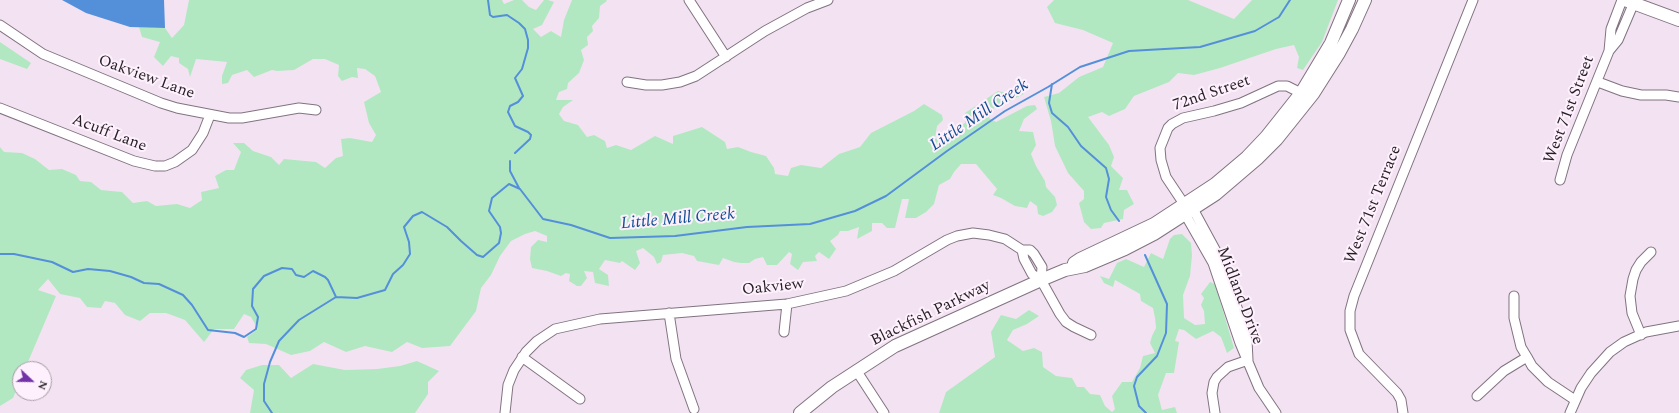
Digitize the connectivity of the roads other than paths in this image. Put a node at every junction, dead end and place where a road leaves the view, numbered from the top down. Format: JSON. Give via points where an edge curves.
{"nodes":[{"id":1,"x":689,"y":0,"type":"edge"},
{"id":2,"x":828,"y":0,"type":"edge"},
{"id":3,"x":1349,"y":0,"type":"edge"},
{"id":4,"x":1364,"y":0,"type":"edge"},
{"id":5,"x":1473,"y":0,"type":"edge"},
{"id":6,"x":1629,"y":1,"type":"edge"},
{"id":7,"x":805,"y":4,"type":"edge"},
{"id":8,"x":1679,"y":20,"type":"edge"},
{"id":9,"x":0,"y":25,"type":"edge"},
{"id":10,"x":726,"y":56,"type":"junction"},
{"id":11,"x":626,"y":82,"type":"dead end"},
{"id":12,"x":1598,"y":82,"type":"junction"},
{"id":13,"x":1302,"y":93,"type":"junction"},
{"id":14,"x":1679,"y":97,"type":"edge"},
{"id":15,"x":0,"y":108,"type":"edge"},
{"id":16,"x":316,"y":110,"type":"dead end"},
{"id":17,"x":210,"y":115,"type":"junction"},
{"id":18,"x":1560,"y":180,"type":"dead end"},
{"id":19,"x":1187,"y":209,"type":"junction"},
{"id":20,"x":1650,"y":252,"type":"dead end"},
{"id":21,"x":1041,"y":280,"type":"junction"},
{"id":22,"x":1514,"y":296,"type":"dead end"},
{"id":23,"x":787,"y":304,"type":"junction"},
{"id":24,"x":669,"y":312,"type":"junction"},
{"id":25,"x":1679,"y":326,"type":"edge"},
{"id":26,"x":784,"y":332,"type":"dead end"},
{"id":27,"x":1091,"y":335,"type":"dead end"},
{"id":28,"x":1641,"y":335,"type":"junction"},
{"id":29,"x":522,"y":357,"type":"junction"},
{"id":30,"x":1527,"y":357,"type":"junction"},
{"id":31,"x":1248,"y":360,"type":"junction"},
{"id":32,"x":856,"y":370,"type":"junction"},
{"id":33,"x":1477,"y":396,"type":"dead end"},
{"id":34,"x":580,"y":399,"type":"dead end"},
{"id":35,"x":1575,"y":400,"type":"junction"},
{"id":36,"x":694,"y":409,"type":"dead end"},
{"id":37,"x":505,"y":413,"type":"edge"},
{"id":38,"x":800,"y":413,"type":"edge"},
{"id":39,"x":884,"y":413,"type":"edge"},
{"id":40,"x":1215,"y":413,"type":"edge"},
{"id":41,"x":1276,"y":413,"type":"edge"},
{"id":42,"x":1403,"y":413,"type":"edge"},
{"id":43,"x":1570,"y":413,"type":"edge"}],
"edges":[{"from":1,"to":10,"type":"street"},
{"from":2,"to":7,"type":"street"},
{"from":3,"to":13,"type":"main road","name":"Blackfish Parkway","via":[[1331,43]]},
{"from":4,"to":19,"type":"main road","name":"Blackfish Parkway","via":[[1352,29],[1328,72],[1281,134],[1235,178]]},
{"from":5,"to":42,"type":"street","name":"West 71st Terrace","via":[[1350,311],[1350,330],[1359,354],[1397,393]]},
{"from":6,"to":8,"type":"main road"},
{"from":6,"to":12,"type":"street","name":"West 71st Street","via":[[1618,40],[1610,50]]},
{"from":7,"to":10,"type":"street"},
{"from":9,"to":17,"type":"street","name":"Oakview Lane","via":[[42,54],[161,103]]},
{"from":10,"to":11,"type":"street","via":[[696,76],[680,82],[646,85]]},
{"from":12,"to":14,"type":"street","via":[[1641,95]]},
{"from":12,"to":18,"type":"street","name":"West 71st Street","via":[[1567,155]]},
{"from":13,"to":19,"type":"main road","name":"Blackfish Parkway","via":[[1247,157]]},
{"from":13,"to":19,"type":"street","name":"72nd Street","via":[[1288,86],[1273,87],[1240,102],[1183,118],[1172,124],[1165,134],[1160,154],[1166,177]]},
{"from":15,"to":17,"type":"street","name":"Acuff Lane","via":[[134,161],[155,166],[175,162],[192,150],[201,137]]},
{"from":16,"to":17,"type":"street","name":"Oakview Lane","via":[[299,108],[242,118]]},
{"from":19,"to":21,"type":"main road","name":"Blackfish Parkway"},
{"from":19,"to":31,"type":"street","name":"Midland Drive","via":[[1213,263]]},
{"from":20,"to":28,"type":"street","via":[[1636,270],[1630,296],[1632,313]]},
{"from":21,"to":23,"type":"street","name":"Oakview","via":[[1032,274],[1022,250],[1005,239],[973,233],[947,240],[894,271],[863,285]]},
{"from":21,"to":27,"type":"street","name":"Oakview","via":[[1066,322]]},
{"from":21,"to":32,"type":"main road","name":"Blackfish Parkway","via":[[895,346]]},
{"from":22,"to":30,"type":"street","via":[[1514,318],[1521,347]]},
{"from":23,"to":24,"type":"street","name":"Oakview"},
{"from":23,"to":26,"type":"street"},
{"from":24,"to":29,"type":"street","name":"Oakview","via":[[600,319],[560,328],[537,341]]},
{"from":24,"to":36,"type":"street","via":[[676,359]]},
{"from":25,"to":28,"type":"street"},
{"from":28,"to":35,"type":"street","via":[[1624,342],[1610,352],[1591,373]]},
{"from":29,"to":34,"type":"street"},
{"from":29,"to":37,"type":"street","name":"Oakview","via":[[508,385]]},
{"from":30,"to":33,"type":"street","via":[[1500,374]]},
{"from":30,"to":35,"type":"street","via":[[1548,382]]},
{"from":31,"to":40,"type":"street","via":[[1228,367],[1217,376],[1212,393]]},
{"from":31,"to":41,"type":"street","name":"Midland Drive","via":[[1259,388]]},
{"from":32,"to":38,"type":"main road","name":"Blackfish Parkway"},
{"from":32,"to":39,"type":"street"},
{"from":35,"to":43,"type":"street"}]}
